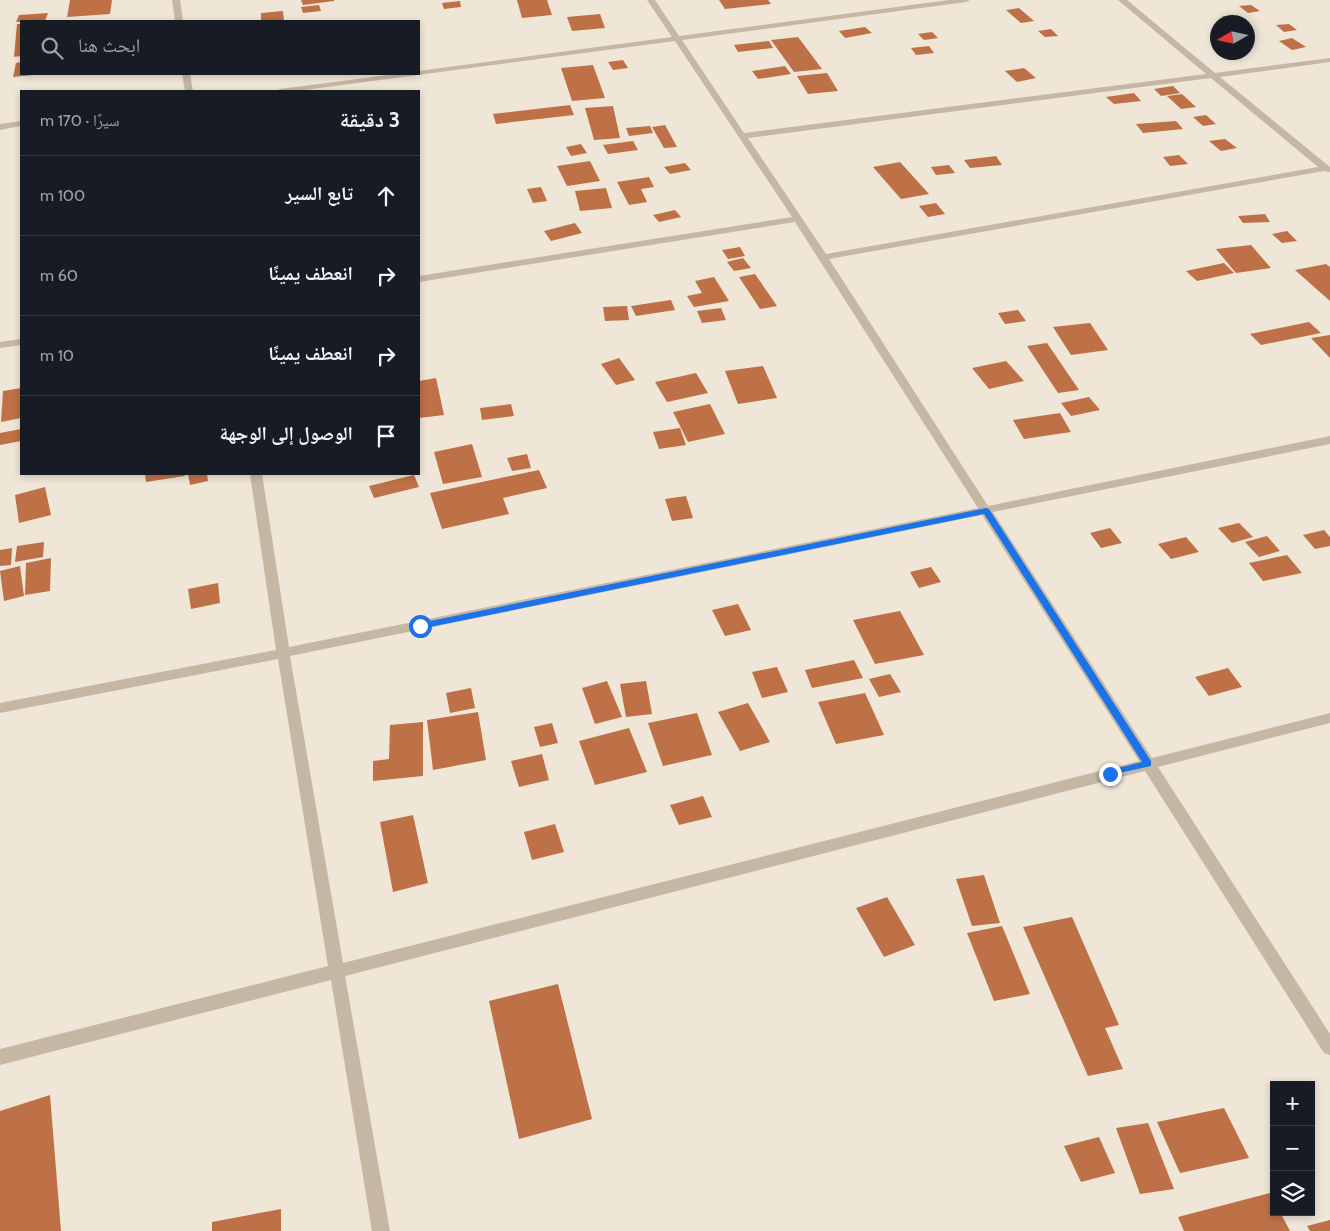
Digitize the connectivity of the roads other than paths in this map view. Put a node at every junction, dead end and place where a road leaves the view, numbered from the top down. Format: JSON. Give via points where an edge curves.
{"nodes":[{"id":1,"x":176,"y":0,"type":"edge"},
{"id":2,"x":651,"y":0,"type":"edge"},
{"id":3,"x":966,"y":0,"type":"edge"},
{"id":4,"x":1122,"y":0,"type":"edge"},
{"id":5,"x":179,"y":20,"type":"edge"},
{"id":6,"x":678,"y":39,"type":"junction"},
{"id":7,"x":1330,"y":60,"type":"edge"},
{"id":8,"x":420,"y":73,"type":"edge"},
{"id":9,"x":186,"y":75,"type":"edge"},
{"id":10,"x":405,"y":75,"type":"edge"},
{"id":11,"x":1214,"y":76,"type":"junction"},
{"id":12,"x":189,"y":90,"type":"edge"},
{"id":13,"x":288,"y":90,"type":"edge"},
{"id":14,"x":20,"y":124,"type":"edge"},
{"id":15,"x":0,"y":126,"type":"edge"},
{"id":16,"x":743,"y":136,"type":"junction"},
{"id":17,"x":1328,"y":170,"type":"edge"},
{"id":18,"x":798,"y":219,"type":"junction"},
{"id":19,"x":823,"y":257,"type":"junction"},
{"id":20,"x":420,"y":279,"type":"edge"},
{"id":21,"x":20,"y":342,"type":"edge"},
{"id":22,"x":0,"y":345,"type":"edge"},
{"id":23,"x":1330,"y":440,"type":"edge"},
{"id":24,"x":256,"y":475,"type":"edge"},
{"id":25,"x":986,"y":511,"type":"junction"},
{"id":26,"x":283,"y":653,"type":"junction"},
{"id":27,"x":0,"y":708,"type":"edge"},
{"id":28,"x":1330,"y":718,"type":"edge"},
{"id":29,"x":1148,"y":764,"type":"junction"},
{"id":30,"x":337,"y":972,"type":"junction"},
{"id":31,"x":1330,"y":1048,"type":"edge"},
{"id":32,"x":0,"y":1057,"type":"edge"},
{"id":33,"x":381,"y":1231,"type":"edge"}],
"edges":[{"from":1,"to":5,"type":"street"},
{"from":2,"to":6,"type":"street"},
{"from":3,"to":6,"type":"street"},
{"from":4,"to":11,"type":"street"},
{"from":6,"to":8,"type":"street"},
{"from":6,"to":16,"type":"street"},
{"from":7,"to":11,"type":"street"},
{"from":9,"to":12,"type":"street"},
{"from":10,"to":13,"type":"street"},
{"from":11,"to":16,"type":"street"},
{"from":11,"to":17,"type":"street"},
{"from":14,"to":15,"type":"street"},
{"from":16,"to":18,"type":"street"},
{"from":17,"to":19,"type":"street"},
{"from":18,"to":19,"type":"street"},
{"from":18,"to":20,"type":"street"},
{"from":19,"to":25,"type":"street"},
{"from":21,"to":22,"type":"street"},
{"from":23,"to":25,"type":"street"},
{"from":24,"to":26,"type":"street"},
{"from":25,"to":26,"type":"street"},
{"from":25,"to":29,"type":"street"},
{"from":26,"to":27,"type":"street"},
{"from":26,"to":30,"type":"street"},
{"from":28,"to":29,"type":"street"},
{"from":29,"to":30,"type":"street"},
{"from":29,"to":31,"type":"street"},
{"from":30,"to":32,"type":"street"},
{"from":30,"to":33,"type":"street"}]}
